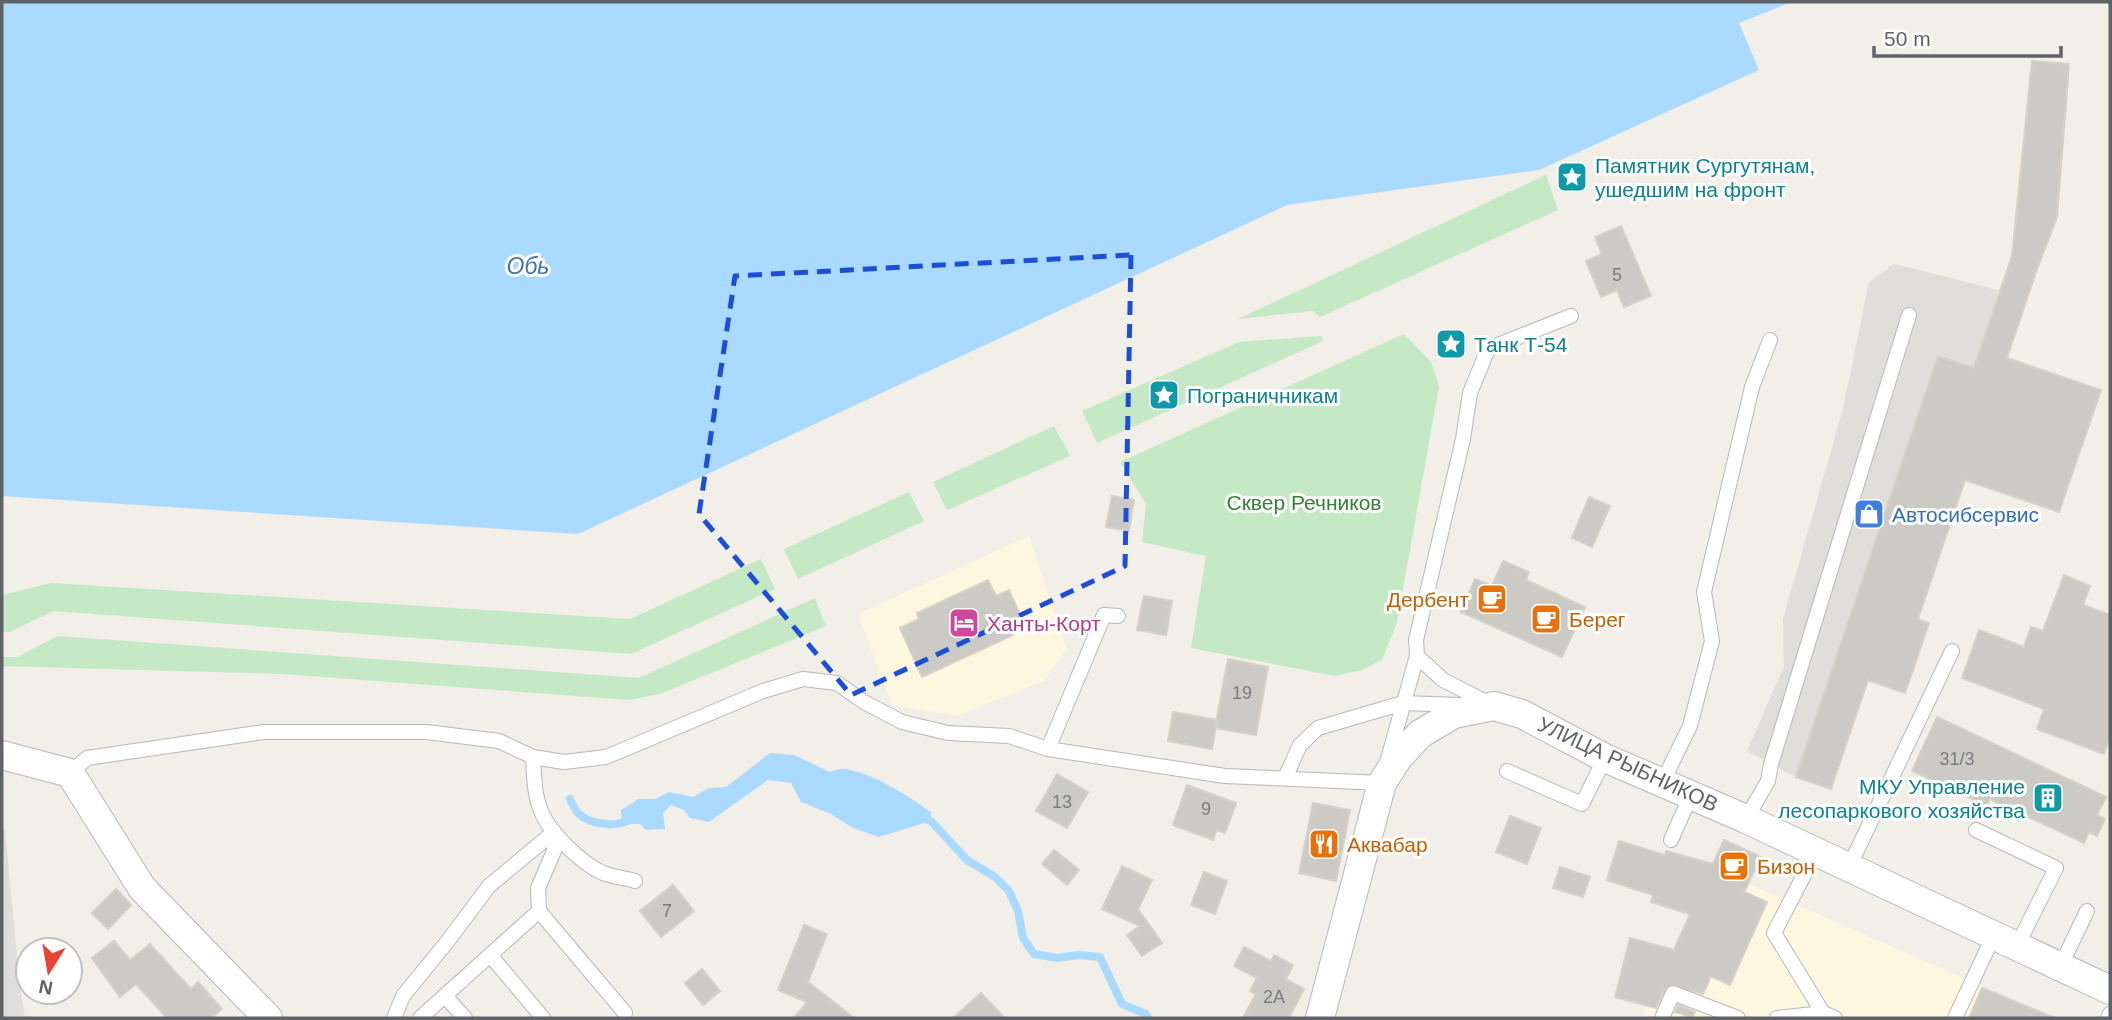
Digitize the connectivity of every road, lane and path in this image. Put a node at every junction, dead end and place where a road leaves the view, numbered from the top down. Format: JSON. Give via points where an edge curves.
{"nodes":[{"id":1,"x":1909,"y":315,"type":"dead end"},
{"id":2,"x":1572,"y":316,"type":"dead end"},
{"id":3,"x":1770,"y":340,"type":"dead end"},
{"id":4,"x":1118,"y":616,"type":"dead end"},
{"id":5,"x":1952,"y":650,"type":"dead end"},
{"id":6,"x":1417,"y":656,"type":"junction"},
{"id":7,"x":1403,"y":703,"type":"junction"},
{"id":8,"x":1494,"y":706,"type":"junction"},
{"id":9,"x":1048,"y":749,"type":"junction"},
{"id":10,"x":2,"y":755,"type":"edge"},
{"id":11,"x":533,"y":757,"type":"junction"},
{"id":12,"x":1605,"y":758,"type":"junction"},
{"id":13,"x":1507,"y":771,"type":"dead end"},
{"id":14,"x":70,"y":773,"type":"junction"},
{"id":15,"x":1285,"y":778,"type":"junction"},
{"id":16,"x":1382,"y":783,"type":"junction"},
{"id":17,"x":1662,"y":783,"type":"junction"},
{"id":18,"x":1691,"y":795,"type":"junction"},
{"id":19,"x":1746,"y":819,"type":"junction"},
{"id":20,"x":1976,"y":830,"type":"dead end"},
{"id":21,"x":554,"y":832,"type":"junction"},
{"id":22,"x":1671,"y":840,"type":"dead end"},
{"id":23,"x":1816,"y":852,"type":"junction"},
{"id":24,"x":1849,"y":867,"type":"junction"},
{"id":25,"x":635,"y":881,"type":"dead end"},
{"id":26,"x":539,"y":911,"type":"junction"},
{"id":27,"x":2087,"y":911,"type":"dead end"},
{"id":28,"x":2005,"y":941,"type":"junction"},
{"id":29,"x":490,"y":955,"type":"junction"},
{"id":30,"x":2060,"y":967,"type":"junction"},
{"id":31,"x":2110,"y":990,"type":"edge"},
{"id":32,"x":444,"y":996,"type":"junction"},
{"id":33,"x":625,"y":1013,"type":"dead end"},
{"id":34,"x":1826,"y":1017,"type":"edge"},
{"id":35,"x":268,"y":1018,"type":"edge"},
{"id":36,"x":394,"y":1018,"type":"edge"},
{"id":37,"x":420,"y":1018,"type":"edge"},
{"id":38,"x":465,"y":1018,"type":"edge"},
{"id":39,"x":543,"y":1018,"type":"edge"},
{"id":40,"x":1320,"y":1018,"type":"edge"},
{"id":41,"x":1662,"y":1018,"type":"edge"},
{"id":42,"x":1738,"y":1018,"type":"edge"},
{"id":43,"x":1777,"y":1018,"type":"edge"},
{"id":44,"x":1955,"y":1018,"type":"edge"}],
"edges":[{"from":1,"to":19,"type":"lane","via":[[1768,781]]},
{"from":2,"to":6,"type":"lane","via":[[1488,349],[1470,393],[1416,640]]},
{"from":3,"to":17,"type":"lane","via":[[1752,387],[1704,592],[1712,641],[1690,726]]},
{"from":4,"to":9,"type":"lane","via":[[1104,615]]},
{"from":5,"to":24,"type":"lane"},
{"from":6,"to":7,"type":"lane"},
{"from":6,"to":8,"type":"lane","via":[[1443,680]]},
{"from":7,"to":8,"type":"lane"},
{"from":7,"to":15,"type":"lane","via":[[1318,728],[1300,745]]},
{"from":7,"to":16,"type":"lane"},
{"from":8,"to":12,"type":"street","name":"УЛИЦА РЫБНИКОВ","via":[[1522,714]]},
{"from":8,"to":16,"type":"street","name":"УЛИЦА РЫБНИКОВ","via":[[1454,714],[1420,734]]},
{"from":9,"to":11,"type":"lane","via":[[1009,736],[948,733],[902,722],[837,683],[803,679],[763,691],[606,757],[564,762]]},
{"from":9,"to":15,"type":"lane","via":[[1225,776]]},
{"from":10,"to":14,"type":"street"},
{"from":11,"to":14,"type":"lane","via":[[499,741],[426,732],[264,732],[87,758]]},
{"from":11,"to":21,"type":"lane","via":[[541,812]]},
{"from":12,"to":13,"type":"lane","via":[[1582,804]]},
{"from":12,"to":17,"type":"street","name":"УЛИЦА РЫБНИКОВ"},
{"from":14,"to":35,"type":"street","via":[[142,888]]},
{"from":15,"to":16,"type":"lane"},
{"from":16,"to":40,"type":"street","name":"УЛИЦА РЫБНИКОВ"},
{"from":17,"to":18,"type":"street","name":"УЛИЦА РЫБНИКОВ"},
{"from":18,"to":19,"type":"street","name":"УЛИЦА РЫБНИКОВ"},
{"from":18,"to":22,"type":"lane"},
{"from":19,"to":23,"type":"street","name":"УЛИЦА РЫБНИКОВ"},
{"from":20,"to":28,"type":"lane","via":[[2056,867]]},
{"from":21,"to":25,"type":"lane","via":[[602,872]]},
{"from":21,"to":26,"type":"lane","via":[[554,851],[538,888]]},
{"from":21,"to":36,"type":"lane","via":[[489,886],[403,996]]},
{"from":23,"to":24,"type":"street","name":"УЛИЦА РЫБНИКОВ"},
{"from":23,"to":34,"type":"lane","via":[[1774,933]]},
{"from":24,"to":28,"type":"street","name":"УЛИЦА РЫБНИКОВ"},
{"from":26,"to":29,"type":"lane"},
{"from":26,"to":33,"type":"lane"},
{"from":27,"to":30,"type":"lane"},
{"from":28,"to":30,"type":"street","name":"УЛИЦА РЫБНИКОВ"},
{"from":28,"to":44,"type":"lane"},
{"from":29,"to":32,"type":"lane"},
{"from":29,"to":39,"type":"lane"},
{"from":30,"to":31,"type":"street","name":"УЛИЦА РЫБНИКОВ"},
{"from":32,"to":37,"type":"lane"},
{"from":32,"to":38,"type":"lane"},
{"from":34,"to":43,"type":"lane"},
{"from":41,"to":42,"type":"lane","via":[[1673,993]]}]}
